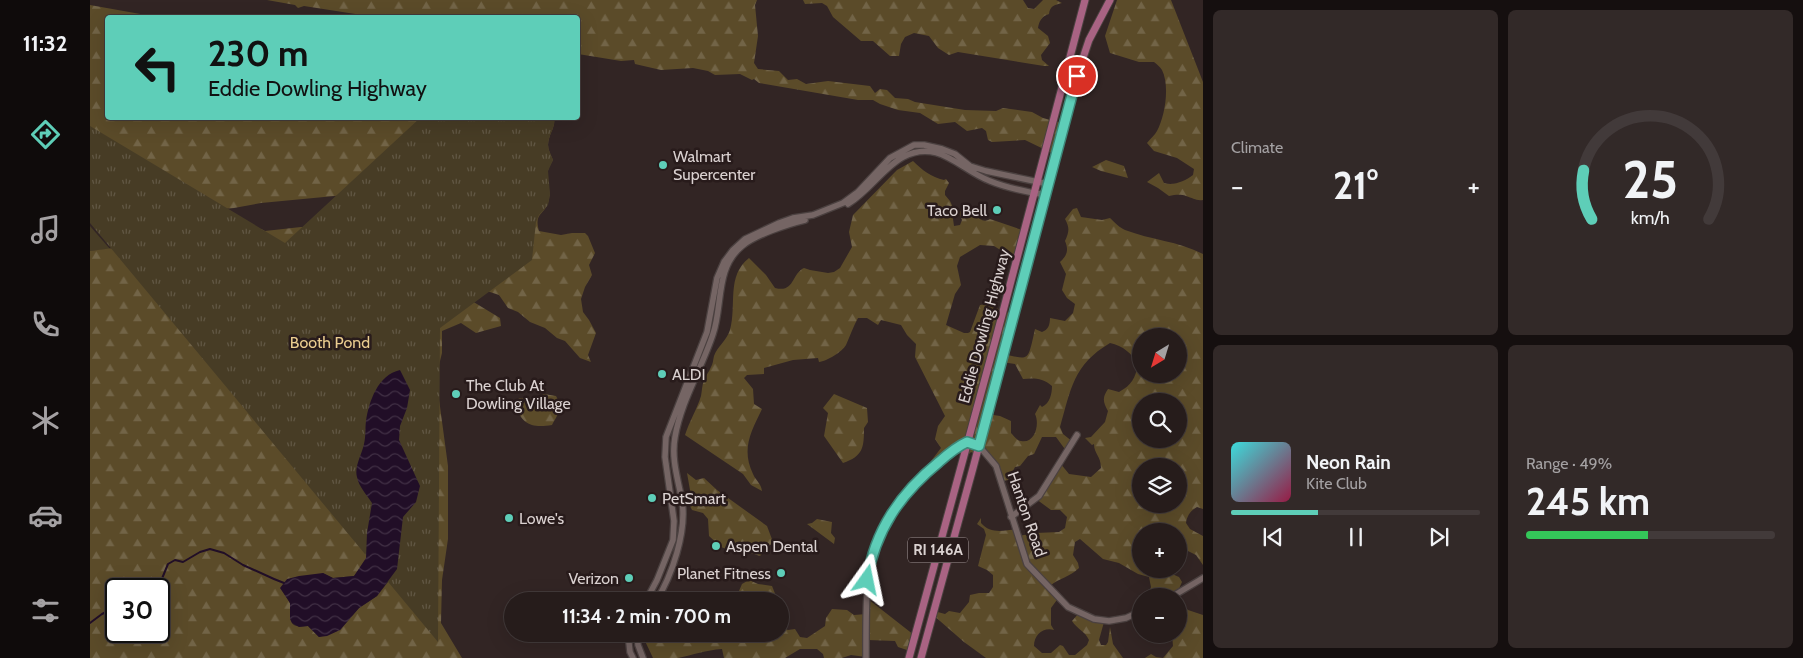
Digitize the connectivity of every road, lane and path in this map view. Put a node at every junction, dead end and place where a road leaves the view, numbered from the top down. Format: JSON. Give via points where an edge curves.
{"nodes":[{"id":1,"x":1085,"y":0,"type":"edge"},
{"id":2,"x":1110,"y":0,"type":"edge"},
{"id":3,"x":986,"y":171,"type":"junction"},
{"id":4,"x":984,"y":179,"type":"junction"},
{"id":5,"x":1037,"y":182,"type":"junction"},
{"id":6,"x":1048,"y":184,"type":"junction"},
{"id":7,"x":1034,"y":193,"type":"junction"},
{"id":8,"x":1046,"y":195,"type":"junction"},
{"id":9,"x":1077,"y":435,"type":"dead end"},
{"id":10,"x":967,"y":442,"type":"junction"},
{"id":11,"x":979,"y":446,"type":"junction"},
{"id":12,"x":1011,"y":517,"type":"junction"},
{"id":13,"x":1203,"y":578,"type":"edge"},
{"id":14,"x":1186,"y":588,"type":"edge"},
{"id":15,"x":651,"y":592,"type":"edge"},
{"id":16,"x":660,"y":592,"type":"edge"},
{"id":17,"x":1132,"y":615,"type":"edge"},
{"id":18,"x":629,"y":642,"type":"edge"},
{"id":19,"x":638,"y":642,"type":"edge"},
{"id":20,"x":633,"y":658,"type":"edge"},
{"id":21,"x":643,"y":658,"type":"edge"},
{"id":22,"x":866,"y":658,"type":"edge"},
{"id":23,"x":908,"y":658,"type":"edge"},
{"id":24,"x":921,"y":658,"type":"edge"}],
"edges":[{"from":1,"to":5,"type":"main road","name":"Eddie Dowling Highway","number":"RI 146A"},
{"from":2,"to":6,"type":"main road","name":"Eddie Dowling Highway","number":"RI 146A","via":[[1083,56]]},
{"from":3,"to":4,"type":"street"},
{"from":3,"to":5,"type":"street"},
{"from":3,"to":15,"type":"street","via":[[970,166],[942,149],[914,145],[890,158],[843,203],[780,223],[745,239],[733,250],[717,278],[707,332],[666,437],[673,540]]},
{"from":4,"to":7,"type":"street"},
{"from":4,"to":16,"type":"street","via":[[941,154],[914,153],[894,163],[861,195],[837,210],[780,227],[742,246],[728,264],[722,280],[714,333],[675,437],[676,478],[683,522],[669,574]]},
{"from":5,"to":6,"type":"street"},
{"from":5,"to":7,"type":"main road","name":"Eddie Dowling Highway","number":"RI 146A"},
{"from":6,"to":8,"type":"main road","name":"Eddie Dowling Highway","number":"RI 146A"},
{"from":7,"to":8,"type":"street"},
{"from":7,"to":10,"type":"main road","name":"Eddie Dowling Highway","number":"RI 146A"},
{"from":8,"to":11,"type":"main road","name":"Eddie Dowling Highway","number":"RI 146A"},
{"from":9,"to":12,"type":"street","via":[[1039,496]]},
{"from":10,"to":11,"type":"street"},
{"from":10,"to":22,"type":"street","via":[[956,446],[918,480],[898,502],[884,525],[867,580]]},
{"from":10,"to":23,"type":"main road","name":"Eddie Dowling Highway","number":"RI 146A"},
{"from":11,"to":12,"type":"street","name":"Hanton Road","via":[[996,466]]},
{"from":11,"to":24,"type":"main road","name":"Eddie Dowling Highway","number":"RI 146A"},
{"from":12,"to":17,"type":"street","name":"Hanton Road","via":[[1027,564],[1068,607],[1094,619],[1109,621]]},
{"from":13,"to":14,"type":"street"},
{"from":18,"to":20,"type":"street"},
{"from":19,"to":21,"type":"street"}]}
